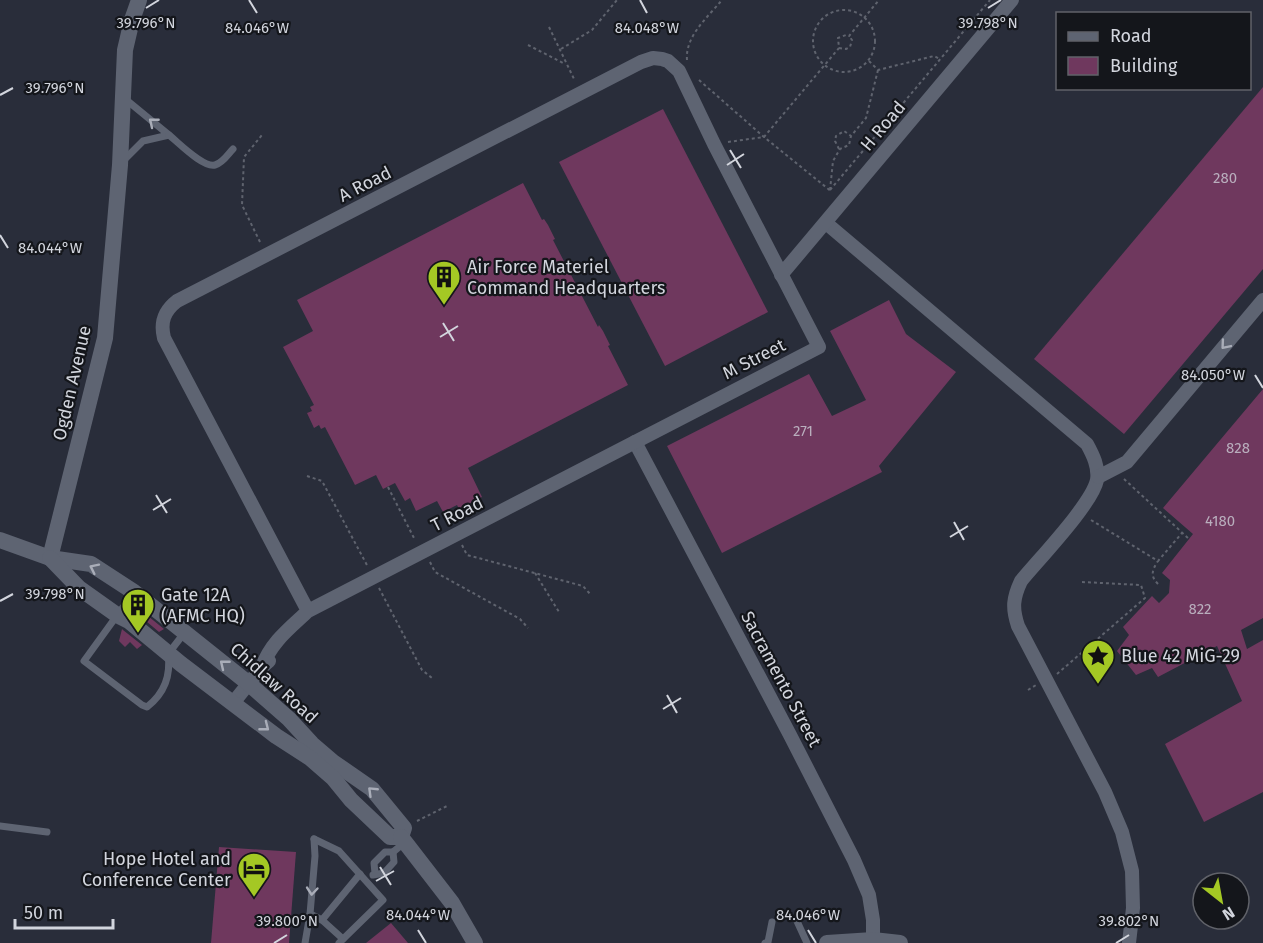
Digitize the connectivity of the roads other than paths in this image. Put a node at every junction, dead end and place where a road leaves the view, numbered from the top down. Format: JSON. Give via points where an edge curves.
{"nodes":[{"id":1,"x":140,"y":0,"type":"edge"},
{"id":2,"x":1012,"y":0,"type":"edge"},
{"id":3,"x":122,"y":97,"type":"junction"},
{"id":4,"x":169,"y":135,"type":"junction"},
{"id":5,"x":233,"y":149,"type":"dead end"},
{"id":6,"x":120,"y":165,"type":"junction"},
{"id":7,"x":826,"y":222,"type":"junction"},
{"id":8,"x":781,"y":275,"type":"junction"},
{"id":9,"x":1263,"y":300,"type":"edge"},
{"id":10,"x":635,"y":442,"type":"junction"},
{"id":11,"x":1098,"y":477,"type":"junction"},
{"id":12,"x":0,"y":540,"type":"edge"},
{"id":13,"x":50,"y":558,"type":"junction"},
{"id":14,"x":134,"y":592,"type":"junction"},
{"id":15,"x":117,"y":615,"type":"junction"},
{"id":16,"x":303,"y":616,"type":"junction"},
{"id":17,"x":185,"y":632,"type":"junction"},
{"id":18,"x":168,"y":654,"type":"junction"},
{"id":19,"x":248,"y":683,"type":"junction"},
{"id":20,"x":233,"y":702,"type":"junction"},
{"id":21,"x":0,"y":826,"type":"edge"},
{"id":22,"x":47,"y":832,"type":"dead end"},
{"id":23,"x":400,"y":844,"type":"junction"},
{"id":24,"x":375,"y":873,"type":"junction"},
{"id":25,"x":360,"y":874,"type":"junction"},
{"id":26,"x":367,"y":881,"type":"junction"},
{"id":27,"x":310,"y":914,"type":"junction"},
{"id":28,"x":796,"y":919,"type":"dead end"},
{"id":29,"x":322,"y":920,"type":"junction"},
{"id":30,"x":772,"y":922,"type":"dead end"},
{"id":31,"x":873,"y":940,"type":"junction"},
{"id":32,"x":341,"y":941,"type":"edge"},
{"id":33,"x":305,"y":942,"type":"edge"},
{"id":34,"x":475,"y":943,"type":"edge"},
{"id":35,"x":765,"y":943,"type":"edge"},
{"id":36,"x":807,"y":943,"type":"edge"},
{"id":37,"x":827,"y":943,"type":"edge"},
{"id":38,"x":900,"y":943,"type":"edge"},
{"id":39,"x":1129,"y":943,"type":"edge"}],
"edges":[{"from":1,"to":3,"type":"street","name":"Ogden Avenue","via":[[125,50]]},
{"from":2,"to":7,"type":"street","name":"H Road"},
{"from":4,"to":3,"type":"lane","one_way":true},
{"from":3,"to":6,"type":"street","name":"Ogden Avenue"},
{"from":4,"to":5,"type":"lane","via":[[204,164],[223,161]]},
{"from":4,"to":6,"type":"lane","via":[[143,141]]},
{"from":6,"to":13,"type":"street","name":"Ogden Avenue","via":[[105,338]]},
{"from":7,"to":8,"type":"street","name":"H Road"},
{"from":7,"to":11,"type":"street","via":[[1087,444]]},
{"from":8,"to":10,"type":"street","name":"M Street","via":[[819,346]]},
{"from":8,"to":16,"type":"street","name":"A Road","via":[[679,71],[668,61],[653,58],[177,301],[164,317],[164,338]]},
{"from":9,"to":11,"type":"street","one_way":true,"via":[[1127,462]]},
{"from":10,"to":16,"type":"street","name":"T Road"},
{"from":10,"to":31,"type":"street","name":"Sacramento Street","via":[[854,860],[869,896]]},
{"from":11,"to":39,"type":"street","via":[[1092,496],[1021,581],[1013,609],[1122,832],[1132,871]]},
{"from":12,"to":13,"type":"street"},
{"from":14,"to":13,"type":"street","name":"Chidlaw Road","one_way":true,"via":[[91,564]]},
{"from":13,"to":15,"type":"street","via":[[79,588]]},
{"from":14,"to":15,"type":"lane"},
{"from":14,"to":17,"type":"street","name":"Chidlaw Road"},
{"from":15,"to":18,"type":"street","name":"Chidlaw Road","via":[[124,626],[150,647]]},
{"from":15,"to":18,"type":"lane","via":[[84,661],[142,705],[153,703],[166,684],[170,670]]},
{"from":16,"to":19,"type":"street","name":"T Road"},
{"from":17,"to":18,"type":"lane"},
{"from":19,"to":17,"type":"street","name":"Chidlaw Road","one_way":true},
{"from":18,"to":20,"type":"street","name":"Chidlaw Road"},
{"from":19,"to":20,"type":"street","name":"T Road"},
{"from":23,"to":19,"type":"street","name":"Chidlaw Road","one_way":true,"via":[[404,828],[372,789],[333,762]]},
{"from":20,"to":23,"type":"street","name":"Chidlaw Road","one_way":true,"via":[[310,758]]},
{"from":21,"to":22,"type":"lane"},
{"from":23,"to":24,"type":"lane","via":[[374,863]]},
{"from":23,"to":24,"type":"lane","via":[[394,862],[384,873]]},
{"from":23,"to":34,"type":"street","name":"Chidlaw Road","via":[[452,903]]},
{"from":24,"to":26,"type":"lane"},
{"from":25,"to":26,"type":"lane"},
{"from":25,"to":27,"type":"lane","one_way":true,"via":[[339,851],[314,839]]},
{"from":25,"to":29,"type":"lane"},
{"from":26,"to":32,"type":"lane","via":[[383,900]]},
{"from":27,"to":29,"type":"lane"},
{"from":27,"to":33,"type":"lane"},
{"from":28,"to":36,"type":"lane"},
{"from":29,"to":32,"type":"lane"},
{"from":30,"to":35,"type":"lane"},
{"from":31,"to":37,"type":"street"},
{"from":31,"to":38,"type":"street"}]}
